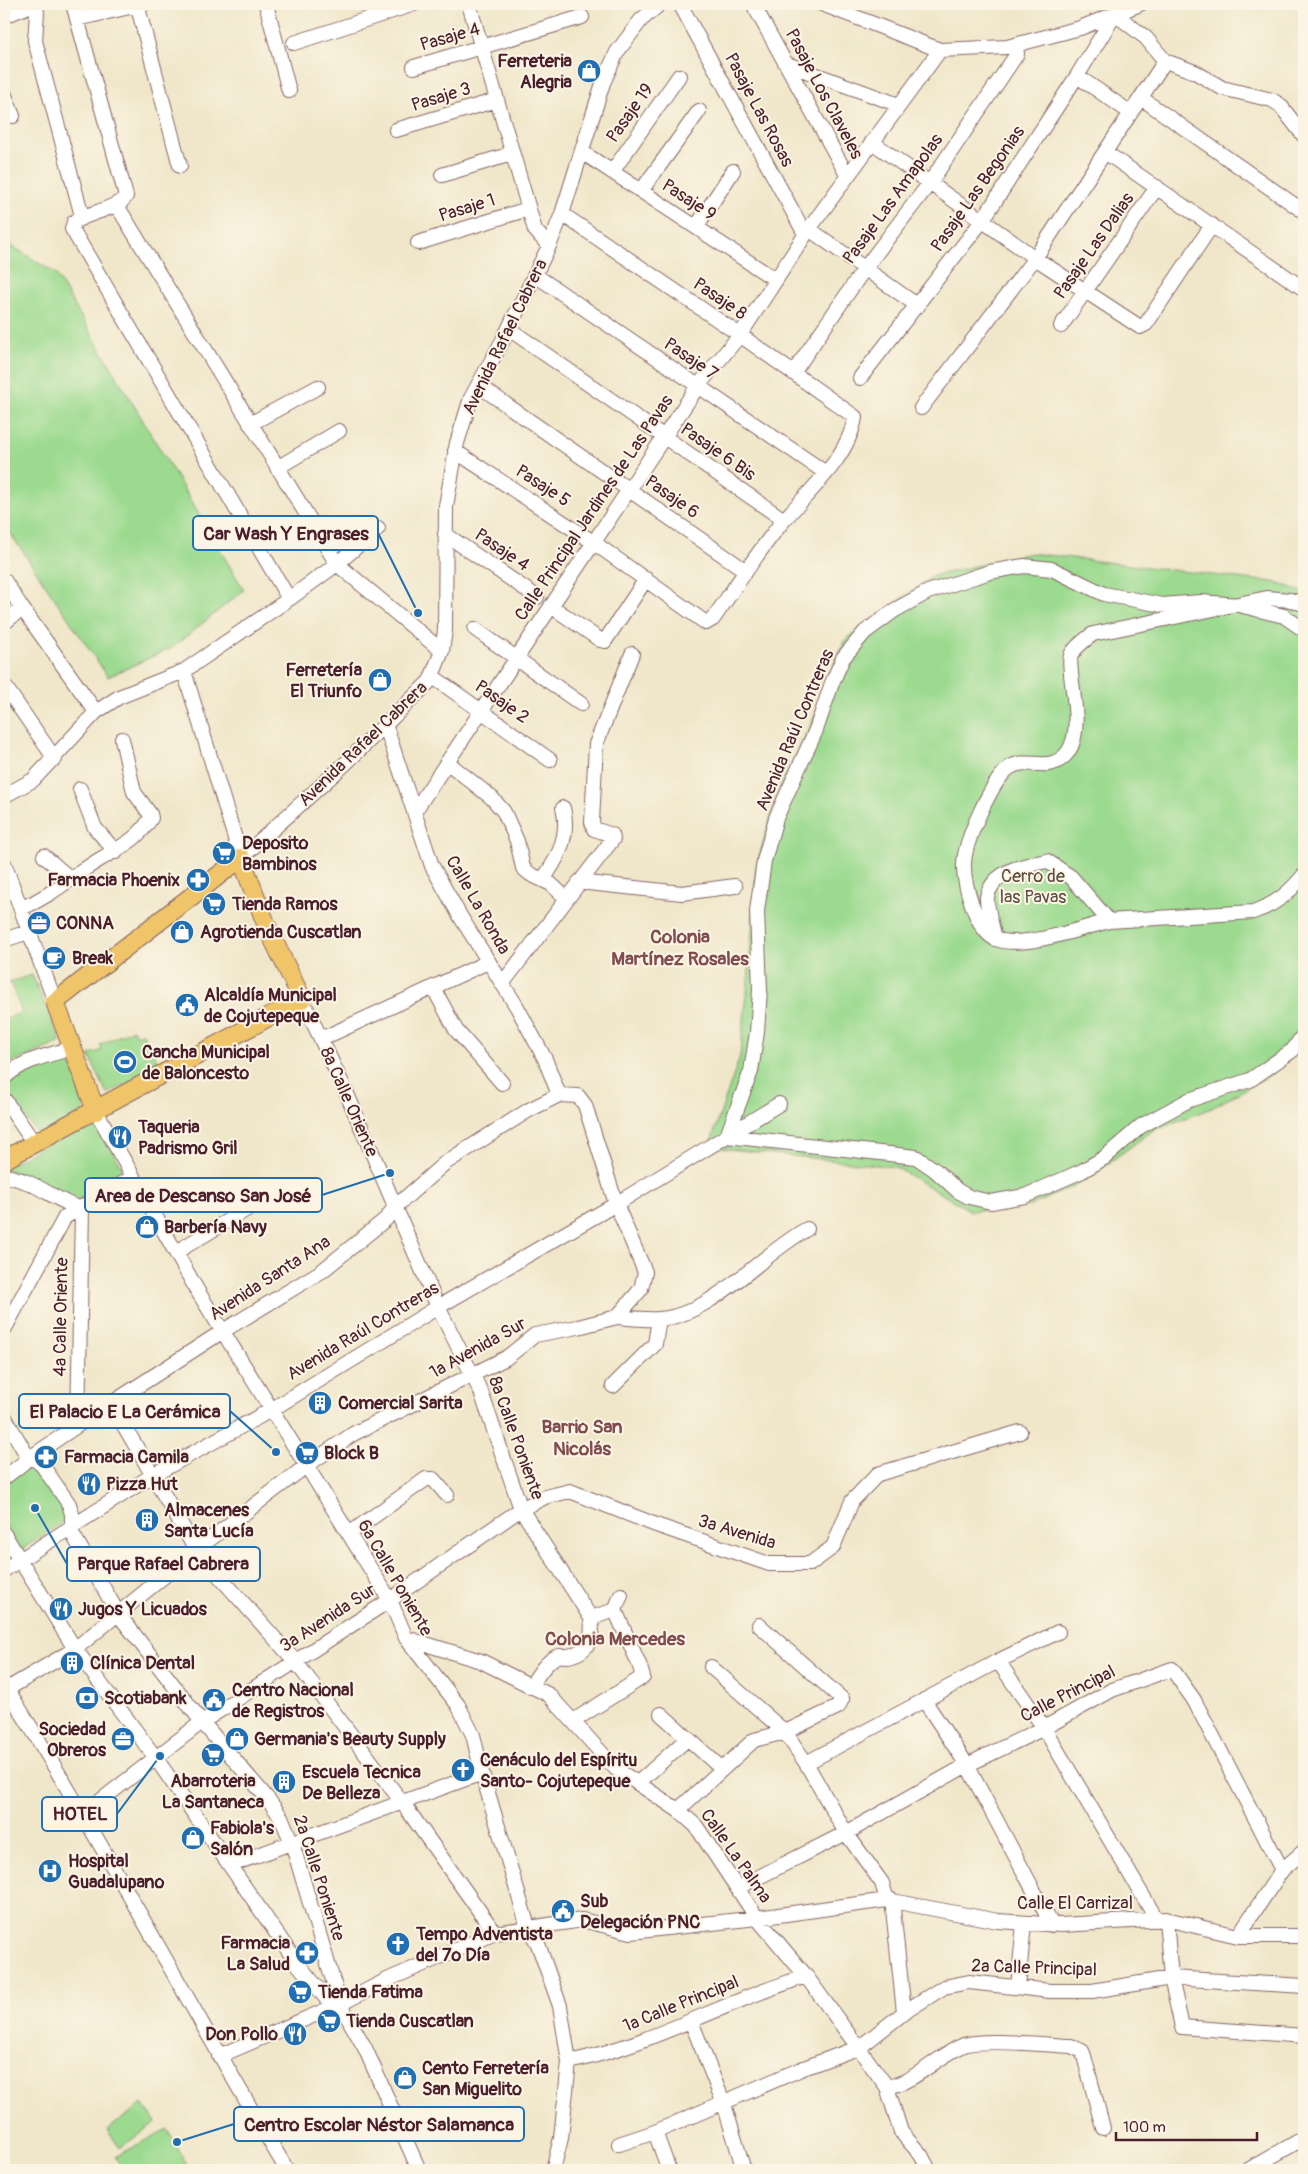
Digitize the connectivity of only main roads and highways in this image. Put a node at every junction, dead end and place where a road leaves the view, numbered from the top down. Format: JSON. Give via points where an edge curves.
{"nodes":[{"id":1,"x":241,"y":858,"type":"joint"},
{"id":2,"x":96,"y":1112,"type":"junction"},
{"id":3,"x":4,"y":1160,"type":"edge"}],
"edges":[{"from":1,"to":2,"type":"main road","name":"Avenida Rafael Cabrera","via":[[55,1002]]},
{"from":1,"to":2,"type":"main road","name":"8a Calle Oriente","via":[[268,929],[302,999]]},
{"from":2,"to":3,"type":"main road"}]}
